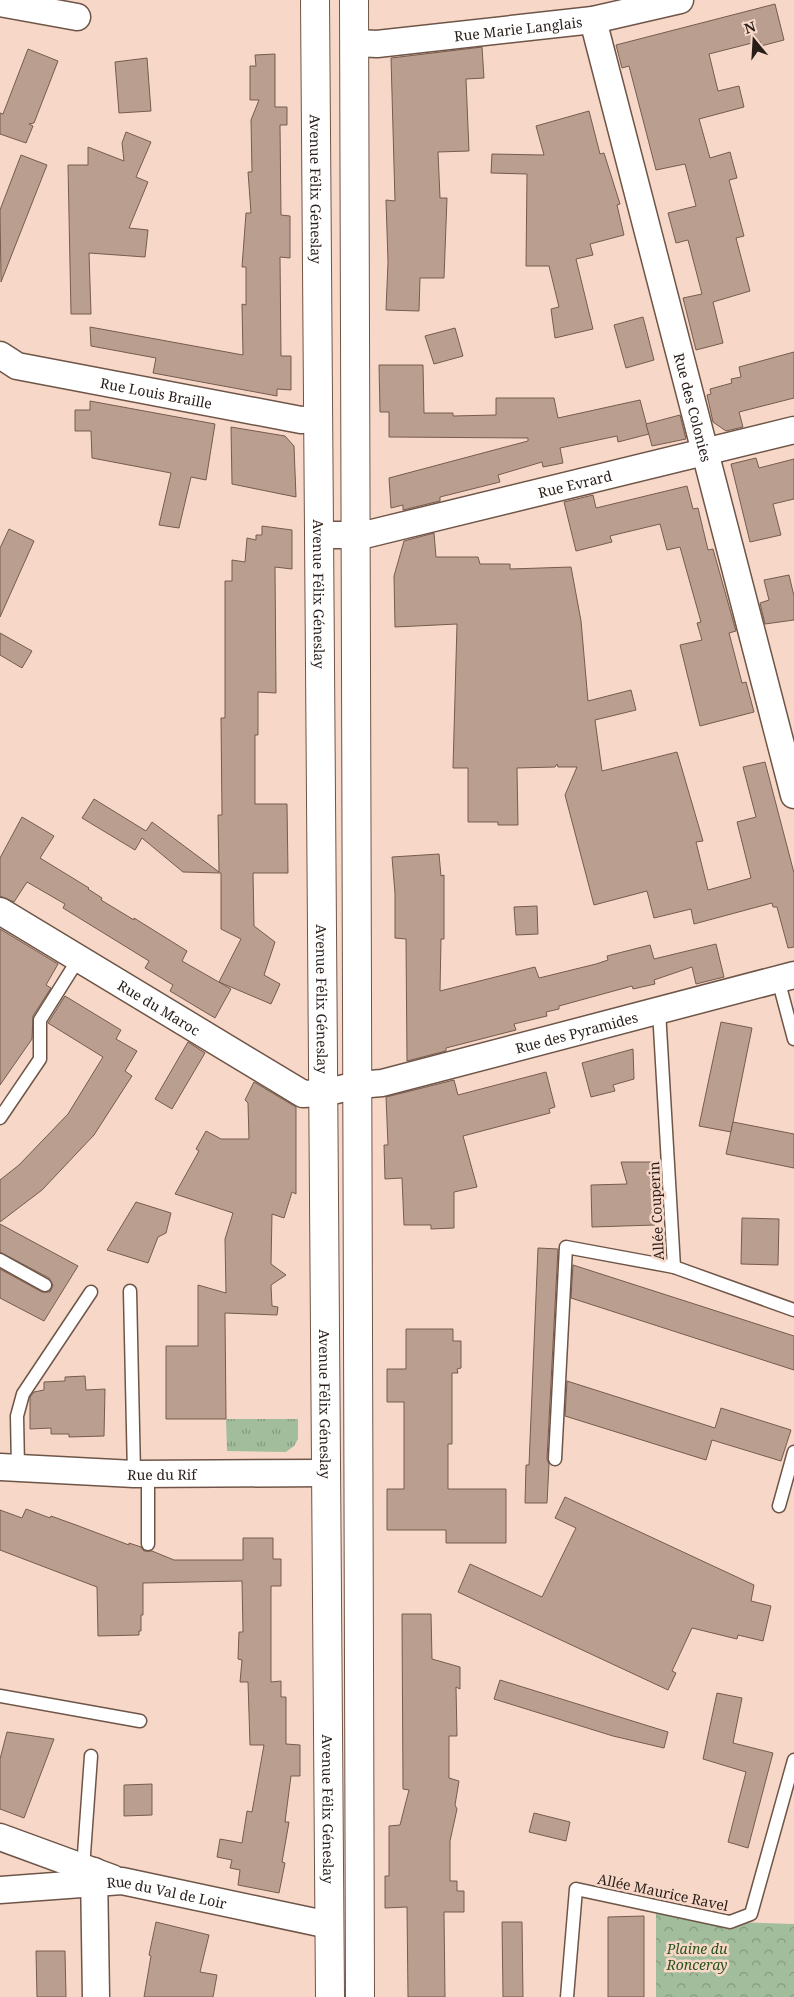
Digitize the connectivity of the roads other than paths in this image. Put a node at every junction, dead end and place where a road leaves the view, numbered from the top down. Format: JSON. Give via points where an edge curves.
{"nodes":[{"id":1,"x":315,"y":0,"type":"edge"},
{"id":2,"x":354,"y":0,"type":"edge"},
{"id":3,"x":680,"y":0,"type":"edge"},
{"id":4,"x":0,"y":3,"type":"edge"},
{"id":5,"x":77,"y":17,"type":"dead end"},
{"id":6,"x":593,"y":20,"type":"junction"},
{"id":7,"x":355,"y":43,"type":"junction"},
{"id":8,"x":0,"y":355,"type":"edge"},
{"id":9,"x":318,"y":419,"type":"junction"},
{"id":10,"x":794,"y":430,"type":"edge"},
{"id":11,"x":704,"y":450,"type":"junction"},
{"id":12,"x":319,"y":535,"type":"junction"},
{"id":13,"x":356,"y":535,"type":"junction"},
{"id":14,"x":794,"y":796,"type":"edge"},
{"id":15,"x":0,"y":911,"type":"edge"},
{"id":16,"x":79,"y":958,"type":"junction"},
{"id":17,"x":786,"y":977,"type":"edge"},
{"id":18,"x":659,"y":1011,"type":"junction"},
{"id":19,"x":794,"y":1039,"type":"edge"},
{"id":20,"x":358,"y":1085,"type":"junction"},
{"id":21,"x":323,"y":1093,"type":"junction"},
{"id":22,"x":0,"y":1118,"type":"edge"},
{"id":23,"x":0,"y":1260,"type":"edge"},
{"id":24,"x":674,"y":1268,"type":"junction"},
{"id":25,"x":45,"y":1285,"type":"dead end"},
{"id":26,"x":130,"y":1291,"type":"dead end"},
{"id":27,"x":91,"y":1292,"type":"dead end"},
{"id":28,"x":794,"y":1310,"type":"edge"},
{"id":29,"x":794,"y":1452,"type":"edge"},
{"id":30,"x":555,"y":1459,"type":"dead end"},
{"id":31,"x":9,"y":1467,"type":"edge"},
{"id":32,"x":326,"y":1473,"type":"junction"},
{"id":33,"x":141,"y":1474,"type":"junction"},
{"id":34,"x":779,"y":1506,"type":"dead end"},
{"id":35,"x":148,"y":1544,"type":"dead end"},
{"id":36,"x":0,"y":1696,"type":"edge"},
{"id":37,"x":140,"y":1721,"type":"dead end"},
{"id":38,"x":90,"y":1756,"type":"dead end"},
{"id":39,"x":794,"y":1760,"type":"edge"},
{"id":40,"x":0,"y":1837,"type":"edge"},
{"id":41,"x":91,"y":1874,"type":"junction"},
{"id":42,"x":0,"y":1890,"type":"edge"},
{"id":43,"x":329,"y":1924,"type":"junction"},
{"id":44,"x":96,"y":1997,"type":"edge"},
{"id":45,"x":330,"y":1997,"type":"edge"},
{"id":46,"x":360,"y":1997,"type":"edge"},
{"id":47,"x":567,"y":1997,"type":"edge"}],
"edges":[{"from":1,"to":9,"type":"main road","name":"Avenue Félix Géneslay"},
{"from":2,"to":7,"type":"main road"},
{"from":3,"to":6,"type":"street","name":"Rue Marie Langlais"},
{"from":4,"to":5,"type":"street"},
{"from":6,"to":7,"type":"street","name":"Rue Marie Langlais","via":[[377,44]]},
{"from":6,"to":11,"type":"street","name":"Rue des Colonies"},
{"from":7,"to":13,"type":"main road"},
{"from":8,"to":9,"type":"street","name":"Rue Louis Braille","via":[[17,366],[301,420]]},
{"from":9,"to":12,"type":"main road","name":"Avenue Félix Géneslay"},
{"from":10,"to":11,"type":"street","name":"Rue Evrard"},
{"from":11,"to":13,"type":"street","name":"Rue Evrard"},
{"from":11,"to":14,"type":"street","name":"Rue des Colonies"},
{"from":12,"to":13,"type":"street","name":"Rue Evrard"},
{"from":12,"to":21,"type":"main road","name":"Avenue Félix Géneslay"},
{"from":13,"to":20,"type":"main road"},
{"from":15,"to":16,"type":"street","name":"Rue du Maroc"},
{"from":16,"to":21,"type":"street","name":"Rue du Maroc","via":[[303,1094]]},
{"from":16,"to":22,"type":"lane","via":[[40,1020],[40,1059]]},
{"from":17,"to":18,"type":"street","name":"Rue des Pyramides"},
{"from":17,"to":19,"type":"lane"},
{"from":18,"to":20,"type":"street","name":"Rue des Pyramides","via":[[377,1084]]},
{"from":18,"to":24,"type":"lane","name":"Allée Couperin"},
{"from":20,"to":21,"type":"street","name":"Rue du Maroc"},
{"from":20,"to":46,"type":"main road"},
{"from":21,"to":32,"type":"main road","name":"Avenue Félix Géneslay"},
{"from":23,"to":25,"type":"lane"},
{"from":24,"to":28,"type":"lane"},
{"from":24,"to":30,"type":"lane","name":"Allée Couperin","via":[[566,1247]]},
{"from":26,"to":33,"type":"lane"},
{"from":27,"to":31,"type":"lane","via":[[23,1394]]},
{"from":29,"to":34,"type":"lane"},
{"from":31,"to":33,"type":"street","name":"Rue du Rif"},
{"from":32,"to":33,"type":"street","name":"Rue du Rif"},
{"from":32,"to":43,"type":"main road","name":"Avenue Félix Géneslay"},
{"from":33,"to":35,"type":"lane"},
{"from":36,"to":37,"type":"lane"},
{"from":38,"to":41,"type":"lane"},
{"from":39,"to":47,"type":"lane","name":"Allée Maurice Ravel","via":[[751,1914],[730,1922],[576,1889]]},
{"from":40,"to":41,"type":"street"},
{"from":41,"to":42,"type":"street","name":"Rue du Val de Loir"},
{"from":41,"to":43,"type":"street","name":"Rue du Val de Loir"},
{"from":41,"to":44,"type":"street"},
{"from":43,"to":45,"type":"main road","name":"Avenue Félix Géneslay"}]}
